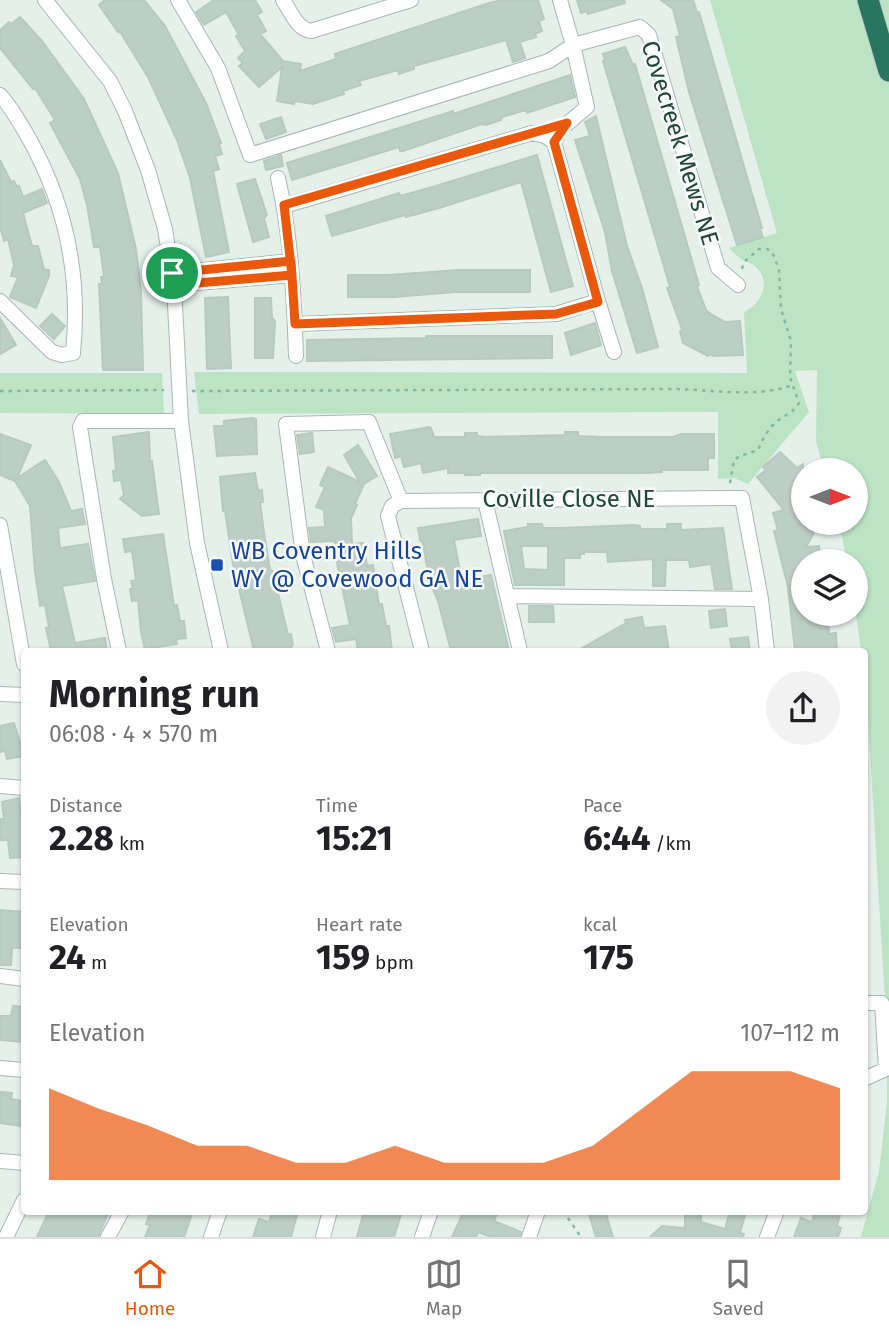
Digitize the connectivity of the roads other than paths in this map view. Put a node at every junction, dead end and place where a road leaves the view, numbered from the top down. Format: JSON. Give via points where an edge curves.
{"nodes":[{"id":1,"x":45,"y":0,"type":"edge"},
{"id":2,"x":178,"y":0,"type":"edge"},
{"id":3,"x":283,"y":0,"type":"edge"},
{"id":4,"x":411,"y":0,"type":"edge"},
{"id":5,"x":560,"y":0,"type":"edge"},
{"id":6,"x":868,"y":0,"type":"edge"},
{"id":7,"x":391,"y":3,"type":"edge"},
{"id":8,"x":573,"y":45,"type":"junction"},
{"id":9,"x":889,"y":71,"type":"edge"},
{"id":10,"x":0,"y":95,"type":"edge"},
{"id":11,"x":567,"y":123,"type":"junction"},
{"id":12,"x":532,"y":133,"type":"junction"},
{"id":13,"x":554,"y":142,"type":"junction"},
{"id":14,"x":278,"y":178,"type":"dead end"},
{"id":15,"x":284,"y":205,"type":"junction"},
{"id":16,"x":291,"y":268,"type":"junction"},
{"id":17,"x":173,"y":279,"type":"junction"},
{"id":18,"x":738,"y":285,"type":"road end"},
{"id":19,"x":0,"y":302,"type":"edge"},
{"id":20,"x":598,"y":302,"type":"junction"},
{"id":21,"x":295,"y":324,"type":"junction"},
{"id":22,"x":614,"y":352,"type":"dead end"},
{"id":23,"x":296,"y":356,"type":"dead end"},
{"id":24,"x":181,"y":421,"type":"junction"},
{"id":25,"x":485,"y":499,"type":"junction"},
{"id":26,"x":401,"y":500,"type":"junction"},
{"id":27,"x":0,"y":525,"type":"edge"},
{"id":28,"x":508,"y":596,"type":"junction"},
{"id":29,"x":6,"y":598,"type":"edge"},
{"id":30,"x":761,"y":598,"type":"junction"},
{"id":31,"x":118,"y":648,"type":"edge"},
{"id":32,"x":220,"y":648,"type":"edge"},
{"id":33,"x":327,"y":648,"type":"edge"},
{"id":34,"x":421,"y":648,"type":"edge"},
{"id":35,"x":519,"y":648,"type":"edge"},
{"id":36,"x":767,"y":648,"type":"edge"},
{"id":37,"x":21,"y":653,"type":"edge"},
{"id":38,"x":0,"y":694,"type":"edge"},
{"id":39,"x":21,"y":695,"type":"edge"},
{"id":40,"x":0,"y":786,"type":"edge"},
{"id":41,"x":21,"y":788,"type":"edge"},
{"id":42,"x":0,"y":881,"type":"edge"},
{"id":43,"x":21,"y":882,"type":"edge"},
{"id":44,"x":0,"y":976,"type":"edge"},
{"id":45,"x":21,"y":979,"type":"edge"},
{"id":46,"x":868,"y":1003,"type":"edge"},
{"id":47,"x":0,"y":1068,"type":"edge"},
{"id":48,"x":21,"y":1070,"type":"edge"},
{"id":49,"x":868,"y":1077,"type":"edge"},
{"id":50,"x":0,"y":1161,"type":"edge"},
{"id":51,"x":21,"y":1163,"type":"edge"},
{"id":52,"x":21,"y":1206,"type":"edge"},
{"id":53,"x":120,"y":1215,"type":"edge"},
{"id":54,"x":219,"y":1215,"type":"edge"},
{"id":55,"x":329,"y":1215,"type":"edge"},
{"id":56,"x":430,"y":1215,"type":"edge"},
{"id":57,"x":536,"y":1215,"type":"edge"},
{"id":58,"x":775,"y":1215,"type":"edge"},
{"id":59,"x":6,"y":1237,"type":"edge"},
{"id":60,"x":108,"y":1237,"type":"edge"},
{"id":61,"x":211,"y":1237,"type":"edge"},
{"id":62,"x":323,"y":1237,"type":"edge"},
{"id":63,"x":422,"y":1237,"type":"edge"},
{"id":64,"x":528,"y":1237,"type":"edge"},
{"id":65,"x":767,"y":1237,"type":"edge"}],
"edges":[{"from":1,"to":17,"type":"street","via":[[110,81],[125,111],[148,170]]},
{"from":2,"to":8,"type":"street","via":[[218,68],[250,155],[549,61]]},
{"from":3,"to":7,"type":"street","via":[[299,25],[312,32]]},
{"from":4,"to":7,"type":"street"},
{"from":5,"to":8,"type":"street"},
{"from":6,"to":9,"type":"highway"},
{"from":8,"to":11,"type":"street","via":[[587,107]]},
{"from":8,"to":18,"type":"street","name":"Covecreek Mews NE","via":[[640,27],[649,35],[718,268]]},
{"from":10,"to":19,"type":"street","via":[[44,165],[66,224],[73,284],[73,353],[52,352]]},
{"from":11,"to":12,"type":"street"},
{"from":11,"to":13,"type":"street"},
{"from":12,"to":13,"type":"street"},
{"from":12,"to":15,"type":"street"},
{"from":13,"to":20,"type":"street"},
{"from":14,"to":15,"type":"street"},
{"from":15,"to":16,"type":"street"},
{"from":16,"to":17,"type":"street"},
{"from":16,"to":21,"type":"street"},
{"from":17,"to":24,"type":"street"},
{"from":20,"to":21,"type":"street","via":[[556,314]]},
{"from":20,"to":22,"type":"street"},
{"from":21,"to":23,"type":"street"},
{"from":24,"to":31,"type":"street","via":[[83,422],[80,427]]},
{"from":24,"to":32,"type":"street","via":[[197,543]]},
{"from":25,"to":26,"type":"street","name":"Coville Close NE"},
{"from":25,"to":28,"type":"street"},
{"from":25,"to":30,"type":"street","name":"Coville Close NE","via":[[742,498]]},
{"from":26,"to":33,"type":"street","via":[[369,422],[286,424],[303,555]]},
{"from":26,"to":34,"type":"street","via":[[388,516]]},
{"from":27,"to":29,"type":"street"},
{"from":28,"to":30,"type":"street"},
{"from":28,"to":35,"type":"street"},
{"from":29,"to":37,"type":"street"},
{"from":30,"to":36,"type":"street"},
{"from":38,"to":39,"type":"street"},
{"from":40,"to":41,"type":"street"},
{"from":42,"to":43,"type":"street"},
{"from":44,"to":45,"type":"street"},
{"from":46,"to":49,"type":"street","via":[[882,1003],[886,1069]]},
{"from":47,"to":48,"type":"street"},
{"from":50,"to":51,"type":"street"},
{"from":52,"to":59,"type":"street"},
{"from":53,"to":60,"type":"street"},
{"from":54,"to":61,"type":"street"},
{"from":55,"to":62,"type":"street"},
{"from":56,"to":63,"type":"street"},
{"from":57,"to":64,"type":"street"},
{"from":58,"to":65,"type":"street"}]}
